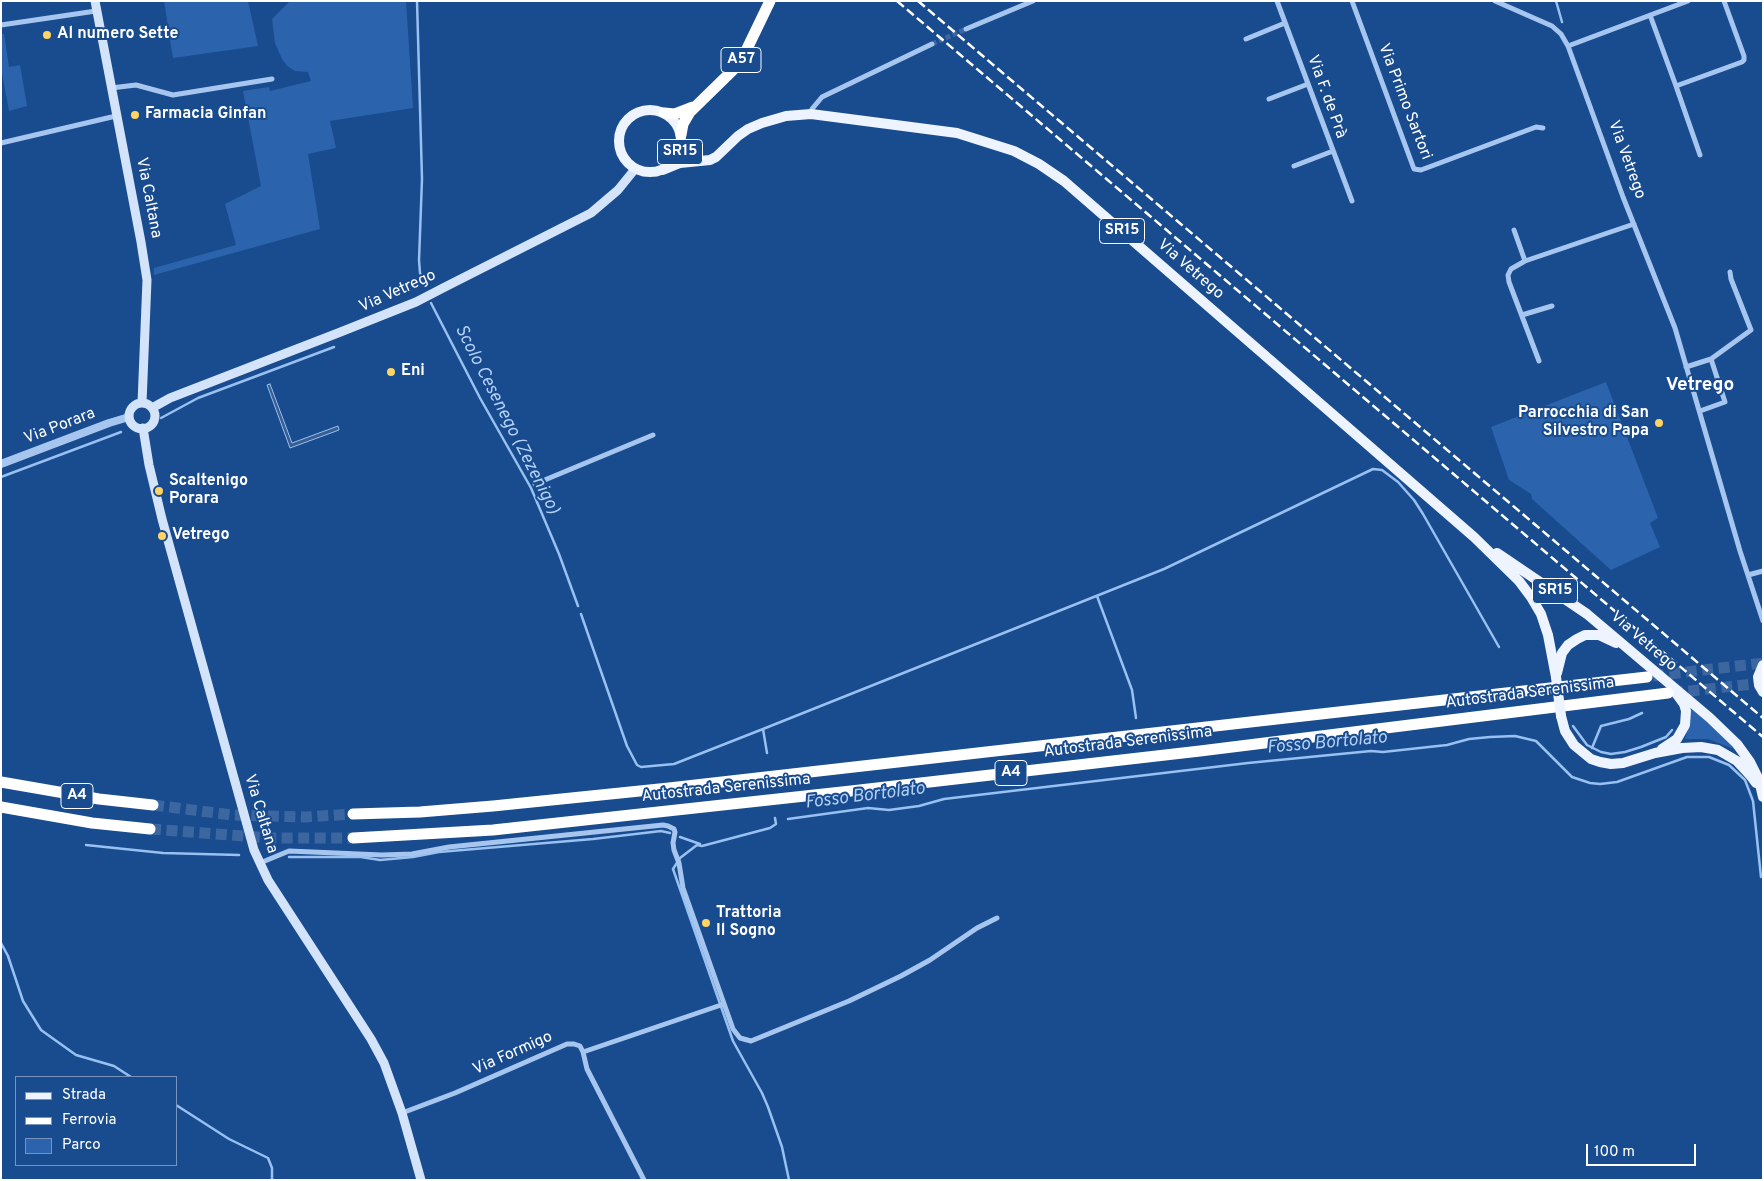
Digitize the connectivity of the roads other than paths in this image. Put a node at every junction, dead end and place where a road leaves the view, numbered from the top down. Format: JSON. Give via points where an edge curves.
{"nodes":[{"id":1,"x":770,"y":1,"type":"edge"},
{"id":2,"x":1032,"y":1,"type":"edge"},
{"id":3,"x":1277,"y":1,"type":"edge"},
{"id":4,"x":1352,"y":1,"type":"edge"},
{"id":5,"x":1495,"y":1,"type":"edge"},
{"id":6,"x":1688,"y":1,"type":"edge"},
{"id":7,"x":1724,"y":1,"type":"edge"},
{"id":8,"x":96,"y":6,"type":"edge"},
{"id":9,"x":1650,"y":15,"type":"junction"},
{"id":10,"x":1285,"y":23,"type":"junction"},
{"id":11,"x":1,"y":25,"type":"edge"},
{"id":12,"x":966,"y":29,"type":"tunnel mouth"},
{"id":13,"x":1246,"y":39,"type":"dead end"},
{"id":14,"x":932,"y":44,"type":"tunnel mouth"},
{"id":15,"x":1568,"y":46,"type":"junction"},
{"id":16,"x":272,"y":79,"type":"dead end"},
{"id":17,"x":1308,"y":84,"type":"junction"},
{"id":18,"x":1676,"y":86,"type":"junction"},
{"id":19,"x":111,"y":88,"type":"junction"},
{"id":20,"x":1269,"y":99,"type":"dead end"},
{"id":21,"x":695,"y":107,"type":"junction"},
{"id":22,"x":664,"y":113,"type":"junction"},
{"id":23,"x":811,"y":114,"type":"junction"},
{"id":24,"x":116,"y":116,"type":"junction"},
{"id":25,"x":1543,"y":128,"type":"dead end"},
{"id":26,"x":682,"y":137,"type":"junction"},
{"id":27,"x":1,"y":143,"type":"edge"},
{"id":28,"x":1332,"y":151,"type":"junction"},
{"id":29,"x":1700,"y":155,"type":"dead end"},
{"id":30,"x":702,"y":161,"type":"junction"},
{"id":31,"x":1294,"y":166,"type":"dead end"},
{"id":32,"x":636,"y":169,"type":"junction"},
{"id":33,"x":663,"y":170,"type":"junction"},
{"id":34,"x":1352,"y":201,"type":"dead end"},
{"id":35,"x":1634,"y":224,"type":"junction"},
{"id":36,"x":1514,"y":230,"type":"dead end"},
{"id":37,"x":1525,"y":261,"type":"junction"},
{"id":38,"x":1730,"y":272,"type":"dead end"},
{"id":39,"x":1552,"y":306,"type":"dead end"},
{"id":40,"x":1522,"y":315,"type":"junction"},
{"id":41,"x":1711,"y":359,"type":"junction"},
{"id":42,"x":1539,"y":361,"type":"dead end"},
{"id":43,"x":1686,"y":367,"type":"junction"},
{"id":44,"x":142,"y":403,"type":"junction"},
{"id":45,"x":152,"y":408,"type":"junction"},
{"id":46,"x":1700,"y":411,"type":"junction"},
{"id":47,"x":129,"y":417,"type":"junction"},
{"id":48,"x":143,"y":428,"type":"junction"},
{"id":49,"x":653,"y":435,"type":"dead end"},
{"id":50,"x":1,"y":464,"type":"edge"},
{"id":51,"x":535,"y":484,"type":"dead end"},
{"id":52,"x":1474,"y":537,"type":"junction"},
{"id":53,"x":1763,"y":570,"type":"edge"},
{"id":54,"x":1748,"y":575,"type":"junction"},
{"id":55,"x":1763,"y":621,"type":"edge"},
{"id":56,"x":1631,"y":652,"type":"junction"},
{"id":57,"x":1763,"y":664,"type":"edge"},
{"id":58,"x":1556,"y":676,"type":"junction"},
{"id":59,"x":1647,"y":677,"type":"tunnel mouth"},
{"id":60,"x":1665,"y":681,"type":"junction"},
{"id":61,"x":1763,"y":692,"type":"edge"},
{"id":62,"x":1668,"y":694,"type":"tunnel mouth"},
{"id":63,"x":1655,"y":754,"type":"junction"},
{"id":64,"x":1,"y":782,"type":"edge"},
{"id":65,"x":1763,"y":797,"type":"edge"},
{"id":66,"x":153,"y":805,"type":"tunnel mouth"},
{"id":67,"x":1,"y":807,"type":"edge"},
{"id":68,"x":353,"y":814,"type":"tunnel mouth"},
{"id":69,"x":150,"y":829,"type":"tunnel mouth"},
{"id":70,"x":353,"y":838,"type":"tunnel mouth"},
{"id":71,"x":259,"y":863,"type":"junction"},
{"id":72,"x":997,"y":918,"type":"dead end"},
{"id":73,"x":723,"y":1004,"type":"junction"},
{"id":74,"x":584,"y":1052,"type":"junction"},
{"id":75,"x":402,"y":1112,"type":"junction"},
{"id":76,"x":420,"y":1180,"type":"edge"},
{"id":77,"x":644,"y":1180,"type":"edge"}],
"edges":[{"from":1,"to":21,"type":"highway","number":"A57","via":[[734,70]]},
{"from":2,"to":12,"type":"street"},
{"from":3,"to":10,"type":"street","name":"Via F. de Prà"},
{"from":4,"to":25,"type":"street","name":"Via Primo Sartori","via":[[1414,169],[1421,170],[1536,127]]},
{"from":5,"to":15,"type":"street","name":"Via Vetrego","via":[[1552,26]]},
{"from":6,"to":9,"type":"street"},
{"from":7,"to":18,"type":"street","via":[[1744,60]]},
{"from":8,"to":11,"type":"street"},
{"from":8,"to":19,"type":"main road","name":"Via Caltana"},
{"from":9,"to":15,"type":"street"},
{"from":9,"to":18,"type":"street"},
{"from":10,"to":13,"type":"street"},
{"from":10,"to":17,"type":"street","name":"Via F. de Prà"},
{"from":14,"to":23,"type":"street","via":[[822,97]]},
{"from":15,"to":35,"type":"street","name":"Via Vetrego"},
{"from":16,"to":19,"type":"street","via":[[173,95],[136,85]]},
{"from":17,"to":20,"type":"street"},
{"from":17,"to":28,"type":"street","name":"Via F. de Prà"},
{"from":18,"to":29,"type":"street"},
{"from":19,"to":24,"type":"main road","name":"Via Caltana"},
{"from":21,"to":22,"type":"highway","number":"A57","via":[[676,114]]},
{"from":21,"to":26,"type":"highway","number":"A57","via":[[684,121]]},
{"from":22,"to":26,"type":"main road","number":"SR15","via":[[677,124]]},
{"from":22,"to":32,"type":"main road","number":"SR15","via":[[642,110],[624,123],[619,137],[621,152],[629,165]]},
{"from":23,"to":30,"type":"main road","name":"Via Vetrego","number":"SR15","via":[[786,116],[748,129],[716,157]]},
{"from":23,"to":52,"type":"main road","name":"Via Vetrego","number":"SR15","via":[[957,133],[1014,151],[1039,164],[1064,181]]},
{"from":24,"to":27,"type":"street"},
{"from":24,"to":44,"type":"main road","name":"Via Caltana","via":[[147,280]]},
{"from":26,"to":30,"type":"main road","via":[[690,154]]},
{"from":26,"to":33,"type":"main road","number":"SR15","via":[[675,161]]},
{"from":28,"to":31,"type":"street"},
{"from":28,"to":34,"type":"street","name":"Via F. de Prà"},
{"from":30,"to":33,"type":"main road","name":"Via Vetrego","via":[[680,162]]},
{"from":32,"to":33,"type":"main road","name":"Via Vetrego","number":"SR15","via":[[654,173]]},
{"from":32,"to":45,"type":"main road","name":"Via Vetrego","via":[[618,190],[591,212],[416,302],[170,398]]},
{"from":35,"to":37,"type":"street"},
{"from":35,"to":43,"type":"street","name":"Via Vetrego","via":[[1675,328]]},
{"from":36,"to":37,"type":"street"},
{"from":37,"to":40,"type":"street","via":[[1513,267],[1508,275]]},
{"from":38,"to":41,"type":"street","via":[[1751,330]]},
{"from":39,"to":40,"type":"street"},
{"from":40,"to":42,"type":"street"},
{"from":41,"to":43,"type":"street"},
{"from":41,"to":46,"type":"street","via":[[1725,402]]},
{"from":43,"to":46,"type":"street","name":"Via Vetrego"},
{"from":44,"to":45,"type":"main road"},
{"from":44,"to":47,"type":"main road","via":[[131,409]]},
{"from":45,"to":48,"type":"main road","via":[[154,418]]},
{"from":46,"to":54,"type":"street","name":"Via Vetrego"},
{"from":47,"to":48,"type":"main road","via":[[134,426]]},
{"from":47,"to":50,"type":"street","name":"Via Porara"},
{"from":48,"to":71,"type":"main road","name":"Via Caltana","via":[[162,518]]},
{"from":49,"to":51,"type":"street"},
{"from":52,"to":56,"type":"main road","name":"Via Vetrego","number":"SR15","via":[[1574,604]]},
{"from":52,"to":58,"type":"main road","name":"Via Vetrego","number":"SR15","via":[[1519,581],[1536,605],[1548,635]]},
{"from":53,"to":54,"type":"street"},
{"from":54,"to":55,"type":"street","name":"Via Vetrego"},
{"from":56,"to":58,"type":"main road","number":"SR15","via":[[1604,636],[1585,635],[1564,650]]},
{"from":56,"to":60,"type":"main road","name":"Via Vetrego","number":"SR15"},
{"from":57,"to":61,"type":"main road","via":[[1758,677]]},
{"from":58,"to":63,"type":"main road","name":"Via Vetrego","number":"SR15","bridge":true,"via":[[1561,716],[1569,738],[1582,752],[1591,759],[1611,764]]},
{"from":59,"to":68,"type":"highway","name":"Autostrada Serenissima","number":"A4","via":[[660,789],[475,807]]},
{"from":60,"to":63,"type":"main road","number":"SR15","via":[[1684,704],[1686,720],[1677,739]]},
{"from":60,"to":65,"type":"main road","name":"Via Vetrego","number":"SR15","via":[[1737,744],[1755,770]]},
{"from":62,"to":70,"type":"highway","name":"Autostrada Serenissima","number":"A4","via":[[831,794],[493,830]]},
{"from":63,"to":65,"type":"main road","name":"Via Vetrego","number":"SR15","via":[[1688,747],[1718,750],[1746,770]]},
{"from":64,"to":66,"type":"highway","number":"A4"},
{"from":67,"to":69,"type":"highway","number":"A4","via":[[92,823]]},
{"from":71,"to":73,"type":"street","via":[[289,851],[412,854],[449,847],[663,825],[674,829],[673,843],[683,888]]},
{"from":71,"to":75,"type":"main road","name":"Via Caltana","via":[[371,1039],[384,1063]]},
{"from":72,"to":73,"type":"street","via":[[901,976],[757,1040],[744,1041],[738,1036]]},
{"from":73,"to":74,"type":"street"},
{"from":74,"to":75,"type":"street","name":"Via Formigo","via":[[580,1046],[567,1044],[455,1093]]},
{"from":74,"to":77,"type":"street","via":[[588,1069]]},
{"from":75,"to":76,"type":"main road","name":"Via Caltana"}]}
